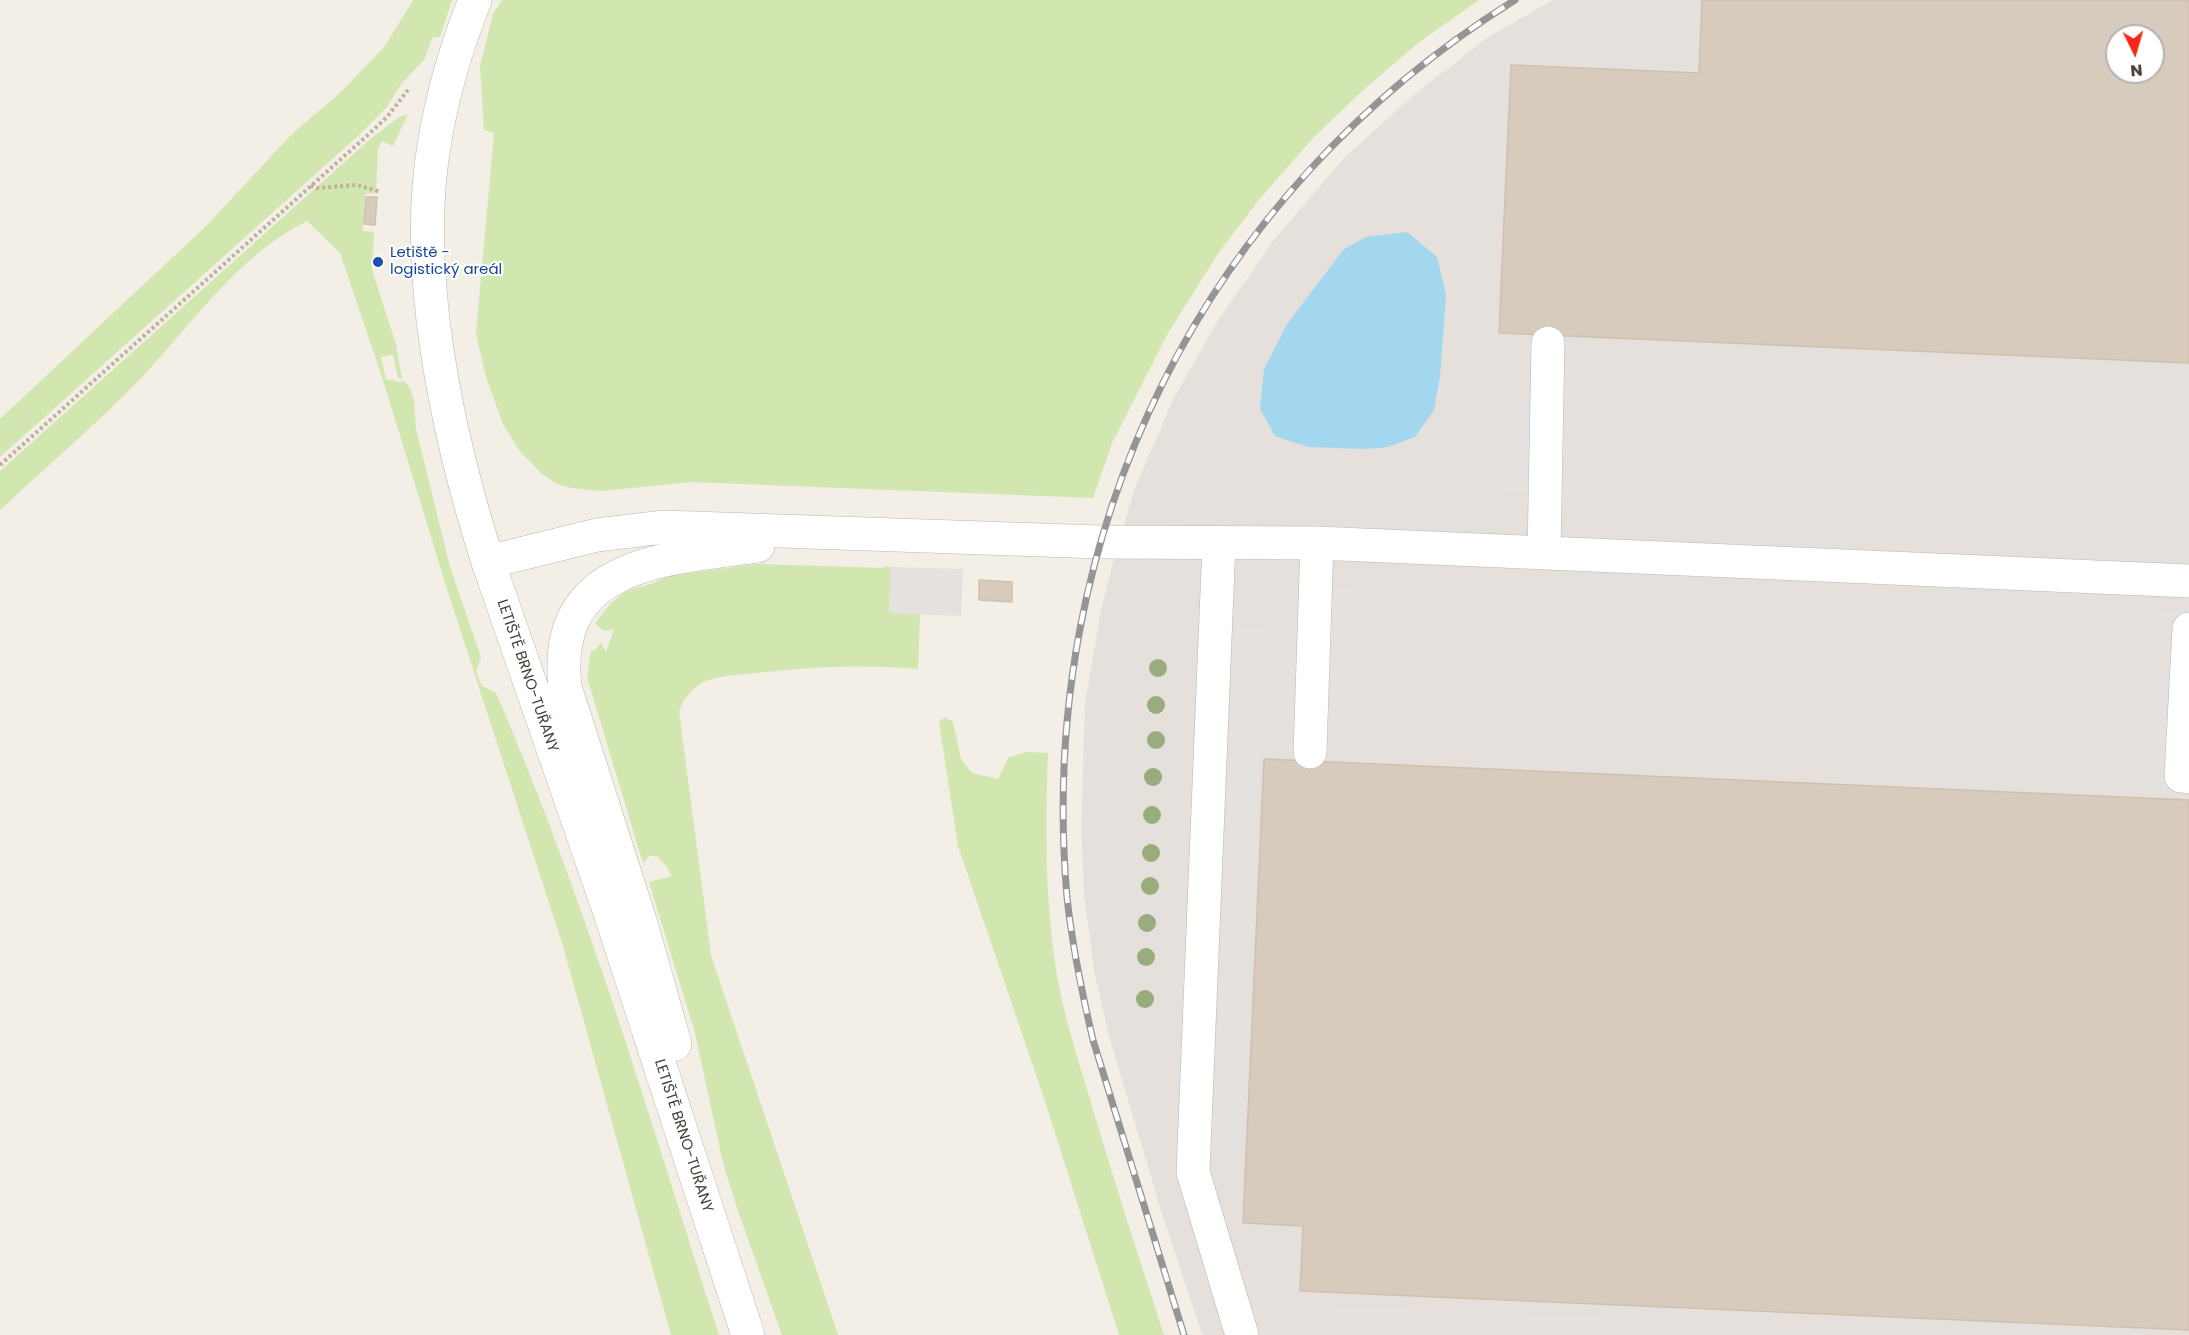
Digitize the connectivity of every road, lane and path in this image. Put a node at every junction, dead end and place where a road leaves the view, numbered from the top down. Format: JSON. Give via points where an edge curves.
{"nodes":[{"id":1,"x":475,"y":0,"type":"edge"},
{"id":2,"x":410,"y":88,"type":"dead end"},
{"id":3,"x":311,"y":185,"type":"junction"},
{"id":4,"x":381,"y":192,"type":"dead end"},
{"id":5,"x":1548,"y":343,"type":"dead end"},
{"id":6,"x":0,"y":465,"type":"edge"},
{"id":7,"x":860,"y":534,"type":"junction"},
{"id":8,"x":1219,"y":543,"type":"junction"},
{"id":9,"x":1317,"y":543,"type":"junction"},
{"id":10,"x":1544,"y":553,"type":"junction"},
{"id":11,"x":488,"y":562,"type":"junction"},
{"id":12,"x":2189,"y":581,"type":"edge"},
{"id":13,"x":2189,"y":629,"type":"edge"},
{"id":14,"x":1310,"y":752,"type":"dead end"},
{"id":15,"x":2189,"y":777,"type":"edge"},
{"id":16,"x":696,"y":1179,"type":"junction"},
{"id":17,"x":748,"y":1335,"type":"edge"},
{"id":18,"x":1242,"y":1335,"type":"edge"}],
"edges":[{"from":1,"to":11,"type":"street","name":"LETIŠTĚ BRNO-TUŘANY","via":[[458,47],[434,142],[428,261],[452,430]]},
{"from":2,"to":3,"type":"path","via":[[387,117]]},
{"from":3,"to":4,"type":"path","via":[[357,185]]},
{"from":3,"to":6,"type":"path"},
{"from":5,"to":10,"type":"street"},
{"from":7,"to":8,"type":"street"},
{"from":7,"to":11,"type":"street","via":[[664,527],[597,535]]},
{"from":7,"to":16,"type":"street","via":[[700,554],[625,572],[590,593],[566,639],[565,687],[675,1043]]},
{"from":8,"to":9,"type":"street"},
{"from":8,"to":18,"type":"street","via":[[1193,1172]]},
{"from":9,"to":10,"type":"street"},
{"from":9,"to":14,"type":"street"},
{"from":10,"to":12,"type":"street"},
{"from":11,"to":16,"type":"street","name":"LETIŠTĚ BRNO-TUŘANY","via":[[609,910]]},
{"from":13,"to":15,"type":"street","via":[[2181,776]]},
{"from":16,"to":17,"type":"street","name":"LETIŠTĚ BRNO-TUŘANY"}]}
